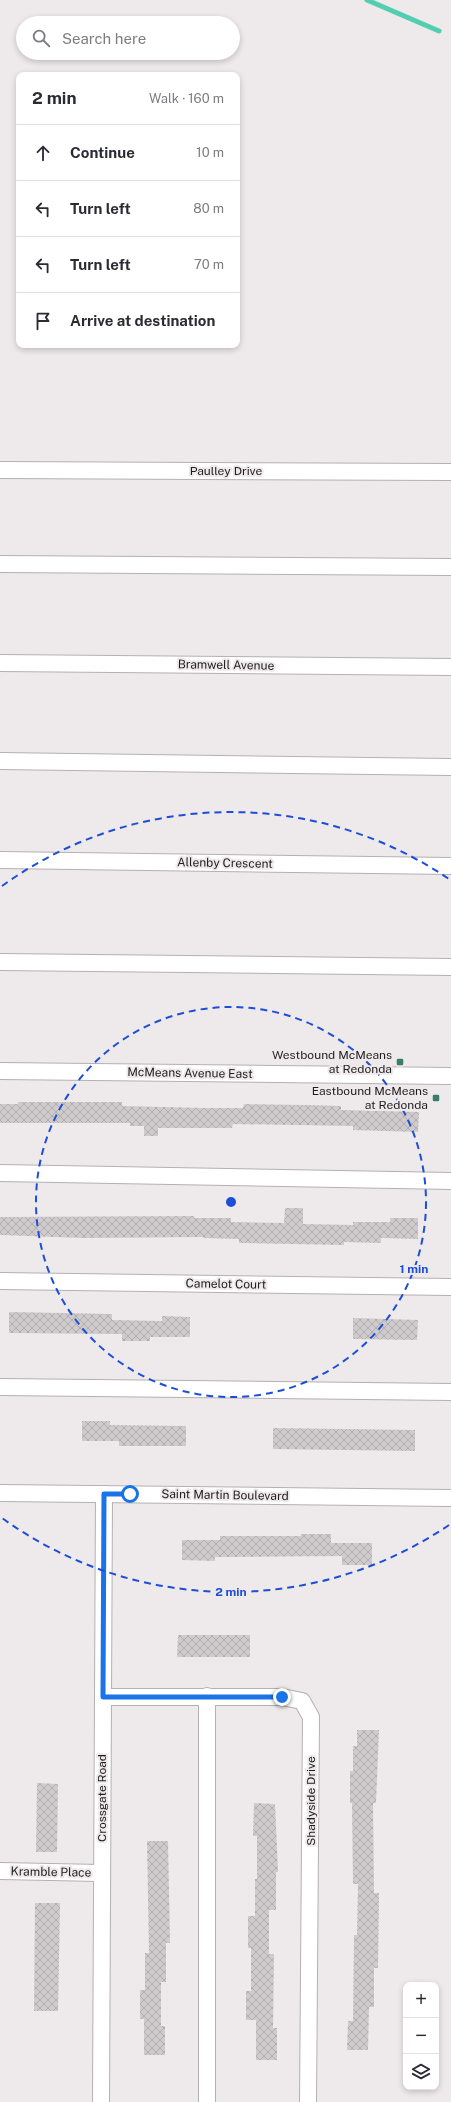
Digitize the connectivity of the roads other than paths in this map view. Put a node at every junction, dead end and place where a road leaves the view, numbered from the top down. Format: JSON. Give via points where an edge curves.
{"nodes":[{"id":1,"x":0,"y":470,"type":"edge"},
{"id":2,"x":451,"y":472,"type":"edge"},
{"id":3,"x":0,"y":564,"type":"edge"},
{"id":4,"x":451,"y":567,"type":"edge"},
{"id":5,"x":0,"y":663,"type":"edge"},
{"id":6,"x":451,"y":667,"type":"edge"},
{"id":7,"x":0,"y":761,"type":"edge"},
{"id":8,"x":451,"y":767,"type":"edge"},
{"id":9,"x":0,"y":860,"type":"edge"},
{"id":10,"x":451,"y":866,"type":"edge"},
{"id":11,"x":0,"y":962,"type":"edge"},
{"id":12,"x":451,"y":967,"type":"edge"},
{"id":13,"x":0,"y":1071,"type":"edge"},
{"id":14,"x":451,"y":1076,"type":"edge"},
{"id":15,"x":0,"y":1173,"type":"edge"},
{"id":16,"x":451,"y":1181,"type":"edge"},
{"id":17,"x":0,"y":1281,"type":"edge"},
{"id":18,"x":451,"y":1287,"type":"edge"},
{"id":19,"x":0,"y":1387,"type":"edge"},
{"id":20,"x":451,"y":1392,"type":"edge"},
{"id":21,"x":0,"y":1493,"type":"edge"},
{"id":22,"x":104,"y":1494,"type":"junction"},
{"id":23,"x":451,"y":1498,"type":"edge"},
{"id":24,"x":207,"y":1696,"type":"junction"},
{"id":25,"x":103,"y":1697,"type":"junction"},
{"id":26,"x":0,"y":1871,"type":"edge"},
{"id":27,"x":101,"y":1873,"type":"junction"},
{"id":28,"x":101,"y":2102,"type":"edge"},
{"id":29,"x":207,"y":2102,"type":"edge"},
{"id":30,"x":308,"y":2102,"type":"edge"}],
"edges":[{"from":1,"to":2,"type":"street","name":"Paulley Drive"},
{"from":3,"to":4,"type":"street"},
{"from":5,"to":6,"type":"street","name":"Bramwell Avenue"},
{"from":7,"to":8,"type":"street"},
{"from":9,"to":10,"type":"street","name":"Allenby Crescent"},
{"from":11,"to":12,"type":"street"},
{"from":13,"to":14,"type":"street","name":"McMeans Avenue East"},
{"from":15,"to":16,"type":"street"},
{"from":17,"to":18,"type":"street","name":"Camelot Court"},
{"from":19,"to":20,"type":"street"},
{"from":21,"to":22,"type":"street","name":"Saint Martin Boulevard"},
{"from":22,"to":23,"type":"street","name":"Saint Martin Boulevard"},
{"from":22,"to":25,"type":"street","name":"Crossgate Road"},
{"from":24,"to":25,"type":"street","name":"Shadyside Drive"},
{"from":24,"to":29,"type":"street"},
{"from":24,"to":30,"type":"street","name":"Shadyside Drive","via":[[292,1698],[302,1701],[311,1717]]},
{"from":25,"to":27,"type":"street","name":"Crossgate Road"},
{"from":26,"to":27,"type":"street","name":"Kramble Place"},
{"from":27,"to":28,"type":"street","name":"Crossgate Road"}]}
